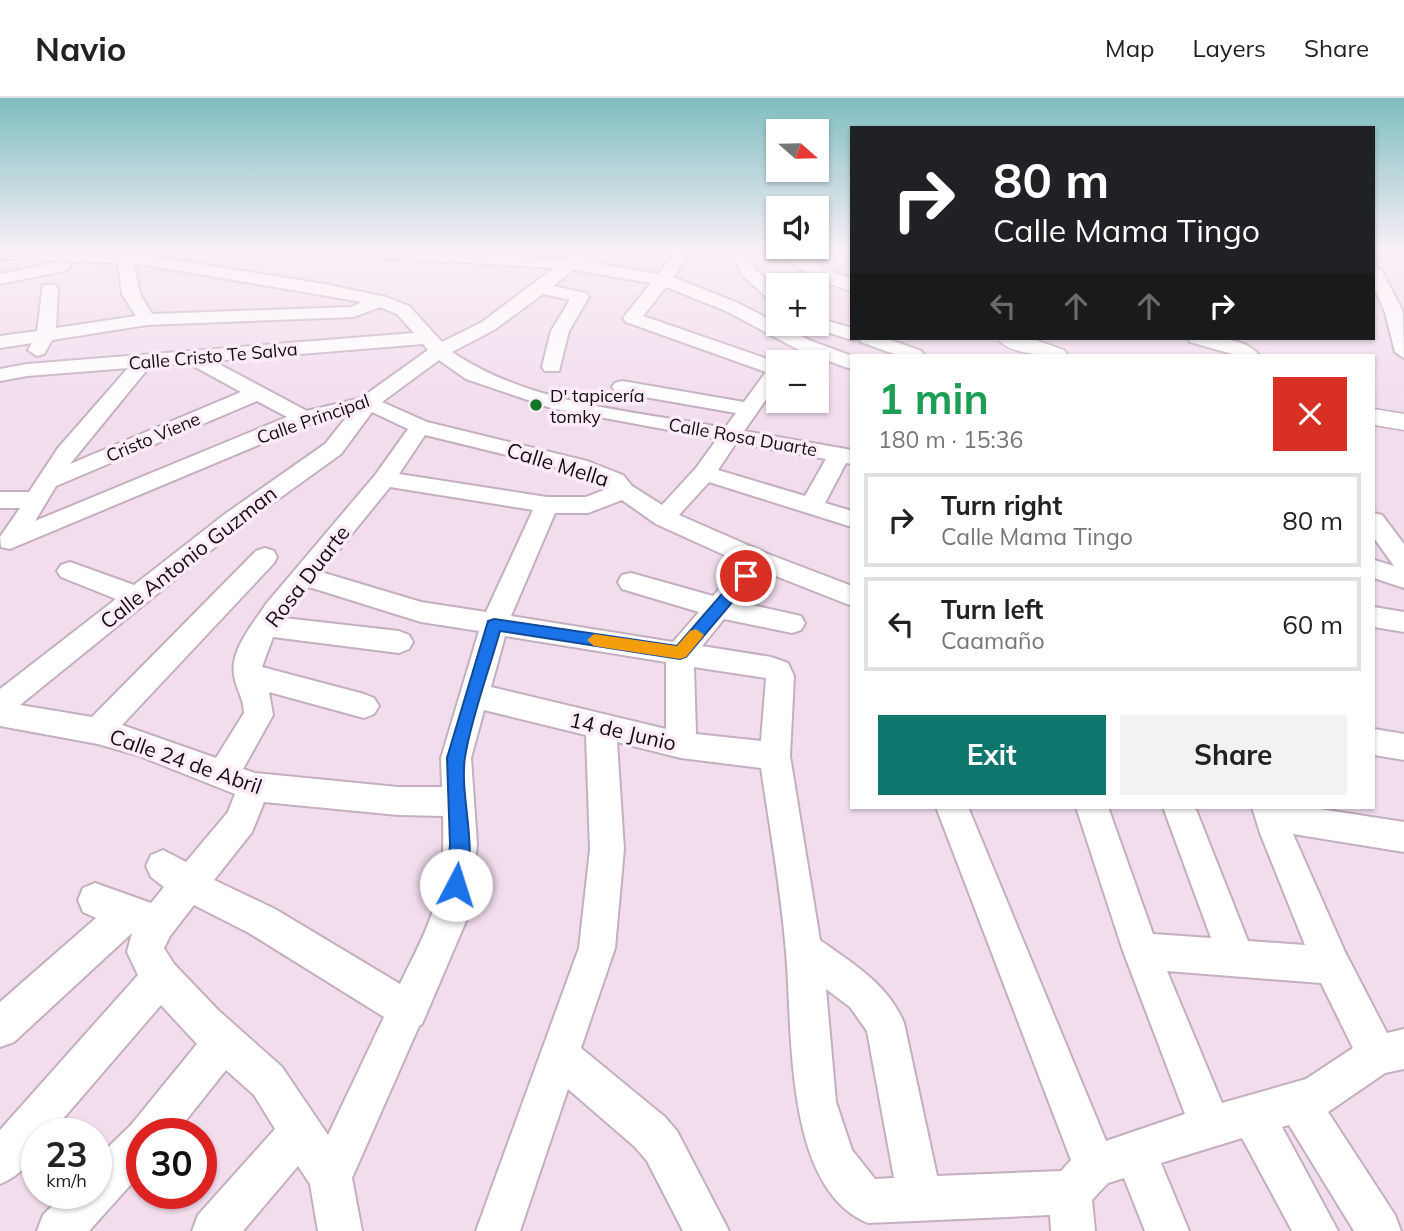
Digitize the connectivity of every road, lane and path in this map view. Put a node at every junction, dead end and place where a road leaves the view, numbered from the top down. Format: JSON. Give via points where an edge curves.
{"nodes":[{"id":1,"x":48,"y":302,"type":"edge"},
{"id":2,"x":136,"y":302,"type":"edge"},
{"id":3,"x":378,"y":302,"type":"edge"},
{"id":4,"x":382,"y":302,"type":"edge"},
{"id":5,"x":521,"y":302,"type":"edge"},
{"id":6,"x":577,"y":302,"type":"edge"},
{"id":7,"x":646,"y":302,"type":"edge"},
{"id":8,"x":719,"y":302,"type":"edge"},
{"id":9,"x":1399,"y":313,"type":"edge"},
{"id":10,"x":147,"y":320,"type":"junction"},
{"id":11,"x":829,"y":327,"type":"edge"},
{"id":12,"x":850,"y":333,"type":"edge"},
{"id":13,"x":46,"y":334,"type":"junction"},
{"id":14,"x":811,"y":336,"type":"edge"},
{"id":15,"x":873,"y":340,"type":"edge"},
{"id":16,"x":1014,"y":340,"type":"edge"},
{"id":17,"x":1204,"y":340,"type":"edge"},
{"id":18,"x":0,"y":342,"type":"edge"},
{"id":19,"x":433,"y":345,"type":"junction"},
{"id":20,"x":804,"y":345,"type":"junction"},
{"id":21,"x":798,"y":350,"type":"edge"},
{"id":22,"x":1404,"y":352,"type":"edge"},
{"id":23,"x":911,"y":354,"type":"edge"},
{"id":24,"x":1053,"y":354,"type":"edge"},
{"id":25,"x":1247,"y":354,"type":"edge"},
{"id":26,"x":191,"y":357,"type":"junction"},
{"id":27,"x":766,"y":361,"type":"edge"},
{"id":28,"x":143,"y":362,"type":"junction"},
{"id":29,"x":850,"y":362,"type":"edge"},
{"id":30,"x":552,"y":367,"type":"dead end"},
{"id":31,"x":27,"y":370,"type":"junction"},
{"id":32,"x":0,"y":375,"type":"edge"},
{"id":33,"x":766,"y":385,"type":"edge"},
{"id":34,"x":622,"y":387,"type":"dead end"},
{"id":35,"x":257,"y":393,"type":"junction"},
{"id":36,"x":368,"y":403,"type":"junction"},
{"id":37,"x":749,"y":409,"type":"junction"},
{"id":38,"x":1375,"y":417,"type":"edge"},
{"id":39,"x":304,"y":418,"type":"junction"},
{"id":40,"x":1404,"y":422,"type":"edge"},
{"id":41,"x":420,"y":428,"type":"junction"},
{"id":42,"x":729,"y":436,"type":"junction"},
{"id":43,"x":846,"y":456,"type":"edge"},
{"id":44,"x":704,"y":473,"type":"junction"},
{"id":45,"x":384,"y":479,"type":"junction"},
{"id":46,"x":43,"y":490,"type":"junction"},
{"id":47,"x":624,"y":491,"type":"junction"},
{"id":48,"x":0,"y":500,"type":"edge"},
{"id":49,"x":547,"y":505,"type":"junction"},
{"id":50,"x":812,"y":505,"type":"junction"},
{"id":51,"x":664,"y":518,"type":"junction"},
{"id":52,"x":850,"y":518,"type":"edge"},
{"id":53,"x":1375,"y":522,"type":"edge"},
{"id":54,"x":5,"y":547,"type":"edge"},
{"id":55,"x":265,"y":557,"type":"dead end"},
{"id":56,"x":759,"y":560,"type":"junction"},
{"id":57,"x":1404,"y":562,"type":"edge"},
{"id":58,"x":1375,"y":569,"type":"edge"},
{"id":59,"x":70,"y":571,"type":"dead end"},
{"id":60,"x":304,"y":576,"type":"junction"},
{"id":61,"x":1404,"y":579,"type":"edge"},
{"id":62,"x":631,"y":582,"type":"dead end"},
{"id":63,"x":850,"y":595,"type":"edge"},
{"id":64,"x":136,"y":596,"type":"junction"},
{"id":65,"x":719,"y":608,"type":"junction"},
{"id":66,"x":1375,"y":617,"type":"edge"},
{"id":67,"x":1404,"y":622,"type":"edge"},
{"id":68,"x":793,"y":624,"type":"dead end"},
{"id":69,"x":494,"y":625,"type":"junction"},
{"id":70,"x":266,"y":626,"type":"junction"},
{"id":71,"x":399,"y":642,"type":"dead end"},
{"id":72,"x":680,"y":653,"type":"junction"},
{"id":73,"x":248,"y":676,"type":"junction"},
{"id":74,"x":474,"y":695,"type":"junction"},
{"id":75,"x":0,"y":705,"type":"edge"},
{"id":76,"x":364,"y":706,"type":"dead end"},
{"id":77,"x":0,"y":714,"type":"edge"},
{"id":78,"x":601,"y":727,"type":"junction"},
{"id":79,"x":99,"y":731,"type":"junction"},
{"id":80,"x":1375,"y":742,"type":"edge"},
{"id":81,"x":681,"y":745,"type":"junction"},
{"id":82,"x":1404,"y":747,"type":"edge"},
{"id":83,"x":775,"y":756,"type":"junction"},
{"id":84,"x":223,"y":774,"type":"junction"},
{"id":85,"x":254,"y":788,"type":"junction"},
{"id":86,"x":457,"y":802,"type":"junction"},
{"id":87,"x":953,"y":809,"type":"edge"},
{"id":88,"x":1093,"y":809,"type":"edge"},
{"id":89,"x":1180,"y":809,"type":"edge"},
{"id":90,"x":1269,"y":812,"type":"edge"},
{"id":91,"x":1404,"y":837,"type":"edge"},
{"id":92,"x":176,"y":876,"type":"junction"},
{"id":93,"x":95,"y":900,"type":"dead end"},
{"id":94,"x":143,"y":918,"type":"junction"},
{"id":95,"x":804,"y":950,"type":"junction"},
{"id":96,"x":1141,"y":951,"type":"junction"},
{"id":97,"x":1237,"y":958,"type":"junction"},
{"id":98,"x":1332,"y":965,"type":"junction"},
{"id":99,"x":162,"y":977,"type":"junction"},
{"id":100,"x":409,"y":1012,"type":"junction"},
{"id":101,"x":0,"y":1028,"type":"edge"},
{"id":102,"x":224,"y":1042,"type":"junction"},
{"id":103,"x":1390,"y":1052,"type":"edge"},
{"id":104,"x":560,"y":1056,"type":"junction"},
{"id":105,"x":1298,"y":1101,"type":"junction"},
{"id":106,"x":1252,"y":1115,"type":"junction"},
{"id":107,"x":161,"y":1118,"type":"edge"},
{"id":108,"x":1211,"y":1127,"type":"junction"},
{"id":109,"x":300,"y":1132,"type":"junction"},
{"id":110,"x":1136,"y":1153,"type":"junction"},
{"id":111,"x":126,"y":1158,"type":"edge"},
{"id":112,"x":0,"y":1163,"type":"edge"},
{"id":113,"x":112,"y":1174,"type":"edge"},
{"id":114,"x":330,"y":1177,"type":"junction"},
{"id":115,"x":1079,"y":1196,"type":"edge"},
{"id":116,"x":920,"y":1200,"type":"junction"},
{"id":117,"x":79,"y":1209,"type":"edge"},
{"id":118,"x":59,"y":1231,"type":"edge"},
{"id":119,"x":214,"y":1231,"type":"edge"},
{"id":120,"x":340,"y":1231,"type":"edge"},
{"id":121,"x":498,"y":1231,"type":"edge"},
{"id":122,"x":707,"y":1231,"type":"edge"},
{"id":123,"x":1167,"y":1231,"type":"edge"},
{"id":124,"x":1316,"y":1231,"type":"edge"},
{"id":125,"x":1379,"y":1231,"type":"edge"}],
"edges":[{"from":1,"to":13,"type":"street"},
{"from":2,"to":10,"type":"street"},
{"from":3,"to":10,"type":"street","via":[[354,312]]},
{"from":4,"to":19,"type":"street","name":"Calle Rosa Duarte","via":[[403,310]]},
{"from":5,"to":19,"type":"street","name":"Calle Principal","via":[[488,326]]},
{"from":6,"to":30,"type":"street","via":[[560,331]]},
{"from":7,"to":27,"type":"street","via":[[632,318]]},
{"from":8,"to":20,"type":"street"},
{"from":9,"to":22,"type":"street"},
{"from":10,"to":13,"type":"street"},
{"from":11,"to":12,"type":"street"},
{"from":13,"to":18,"type":"street"},
{"from":13,"to":31,"type":"street"},
{"from":14,"to":20,"type":"street"},
{"from":15,"to":23,"type":"street"},
{"from":16,"to":24,"type":"street"},
{"from":17,"to":25,"type":"street"},
{"from":19,"to":26,"type":"street","name":"Calle Cristo Te Salva"},
{"from":19,"to":36,"type":"street","name":"Calle Principal"},
{"from":19,"to":42,"type":"street","name":"Calle Rosa Duarte","via":[[473,375],[558,404]]},
{"from":20,"to":21,"type":"street"},
{"from":20,"to":29,"type":"street"},
{"from":26,"to":28,"type":"street","name":"Calle Cristo Te Salva"},
{"from":26,"to":35,"type":"street"},
{"from":28,"to":31,"type":"street","name":"Calle Cristo Te Salva"},
{"from":28,"to":46,"type":"street","via":[[66,453]]},
{"from":31,"to":32,"type":"street","name":"Calle Cristo Te Salva"},
{"from":33,"to":37,"type":"street"},
{"from":34,"to":37,"type":"street"},
{"from":35,"to":39,"type":"street"},
{"from":35,"to":46,"type":"street","name":"Cristo Viene"},
{"from":36,"to":39,"type":"street","name":"Calle Principal"},
{"from":36,"to":41,"type":"street","name":"Calle Mella"},
{"from":36,"to":64,"type":"street","name":"Calle Antonio Guzman","via":[[333,449]]},
{"from":37,"to":42,"type":"street"},
{"from":38,"to":40,"type":"street"},
{"from":39,"to":54,"type":"street","name":"Calle Principal"},
{"from":41,"to":45,"type":"street","name":"Rosa Duarte"},
{"from":41,"to":47,"type":"street","name":"Calle Mella","via":[[579,466],[615,480]]},
{"from":42,"to":43,"type":"street","name":"Calle Rosa Duarte"},
{"from":42,"to":44,"type":"street"},
{"from":43,"to":50,"type":"street"},
{"from":44,"to":50,"type":"street"},
{"from":44,"to":51,"type":"street"},
{"from":45,"to":49,"type":"street"},
{"from":45,"to":60,"type":"street","name":"Rosa Duarte"},
{"from":46,"to":48,"type":"street"},
{"from":46,"to":54,"type":"street"},
{"from":47,"to":49,"type":"street","via":[[588,505]]},
{"from":47,"to":51,"type":"street","name":"Calle Mella"},
{"from":49,"to":69,"type":"street"},
{"from":50,"to":52,"type":"street"},
{"from":51,"to":56,"type":"street","name":"Calle Mella"},
{"from":53,"to":57,"type":"street"},
{"from":55,"to":79,"type":"street"},
{"from":56,"to":63,"type":"street","name":"Calle Mella"},
{"from":56,"to":65,"type":"street"},
{"from":58,"to":61,"type":"street"},
{"from":59,"to":64,"type":"street"},
{"from":60,"to":69,"type":"street","via":[[421,612]]},
{"from":60,"to":70,"type":"street","name":"Rosa Duarte"},
{"from":62,"to":65,"type":"street"},
{"from":64,"to":75,"type":"street","name":"Calle Antonio Guzman"},
{"from":65,"to":68,"type":"street"},
{"from":65,"to":72,"type":"street"},
{"from":66,"to":67,"type":"street"},
{"from":69,"to":72,"type":"street"},
{"from":69,"to":74,"type":"street"},
{"from":70,"to":71,"type":"street"},
{"from":70,"to":73,"type":"street","name":"Rosa Duarte","via":[[249,658]]},
{"from":72,"to":81,"type":"street"},
{"from":72,"to":83,"type":"street","via":[[778,671]]},
{"from":73,"to":76,"type":"street"},
{"from":73,"to":84,"type":"street","via":[[260,705],[258,715]]},
{"from":74,"to":78,"type":"street","name":"14 de Junio"},
{"from":74,"to":86,"type":"street","via":[[456,758]]},
{"from":77,"to":79,"type":"street","name":"Calle 24 de Abril"},
{"from":78,"to":81,"type":"street","name":"14 de Junio"},
{"from":78,"to":104,"type":"street","via":[[607,849],[597,948]]},
{"from":79,"to":84,"type":"street","name":"Calle 24 de Abril"},
{"from":80,"to":82,"type":"street"},
{"from":81,"to":83,"type":"street","name":"14 de Junio"},
{"from":83,"to":95,"type":"street"},
{"from":84,"to":85,"type":"street","name":"Calle 24 de Abril"},
{"from":85,"to":86,"type":"street","name":"Calle 24 de Abril"},
{"from":85,"to":92,"type":"street","via":[[241,821]]},
{"from":86,"to":100,"type":"street","via":[[460,844],[451,909]]},
{"from":87,"to":115,"type":"street"},
{"from":88,"to":96,"type":"street"},
{"from":89,"to":97,"type":"street"},
{"from":90,"to":91,"type":"street"},
{"from":90,"to":98,"type":"street"},
{"from":92,"to":94,"type":"street"},
{"from":92,"to":100,"type":"street","via":[[262,921]]},
{"from":93,"to":94,"type":"street"},
{"from":94,"to":99,"type":"street","via":[[145,952]]},
{"from":94,"to":101,"type":"street"},
{"from":95,"to":116,"type":"street","via":[[863,994],[885,1023]]},
{"from":95,"to":116,"type":"street","via":[[816,1102],[835,1162],[858,1195],[868,1201]]},
{"from":96,"to":97,"type":"street"},
{"from":96,"to":108,"type":"street"},
{"from":97,"to":98,"type":"street"},
{"from":98,"to":103,"type":"street"},
{"from":99,"to":102,"type":"street"},
{"from":99,"to":112,"type":"street"},
{"from":100,"to":114,"type":"street"},
{"from":102,"to":107,"type":"street"},
{"from":102,"to":109,"type":"street","via":[[268,1081]]},
{"from":103,"to":105,"type":"street","via":[[1315,1097]]},
{"from":104,"to":121,"type":"street"},
{"from":104,"to":122,"type":"street","via":[[662,1146]]},
{"from":105,"to":106,"type":"street"},
{"from":105,"to":125,"type":"street"},
{"from":106,"to":108,"type":"street"},
{"from":106,"to":124,"type":"street"},
{"from":108,"to":110,"type":"street"},
{"from":109,"to":114,"type":"street"},
{"from":109,"to":119,"type":"street"},
{"from":110,"to":115,"type":"street"},
{"from":110,"to":123,"type":"street"},
{"from":111,"to":113,"type":"street"},
{"from":114,"to":120,"type":"street"},
{"from":115,"to":116,"type":"street"},
{"from":117,"to":118,"type":"street"}]}
